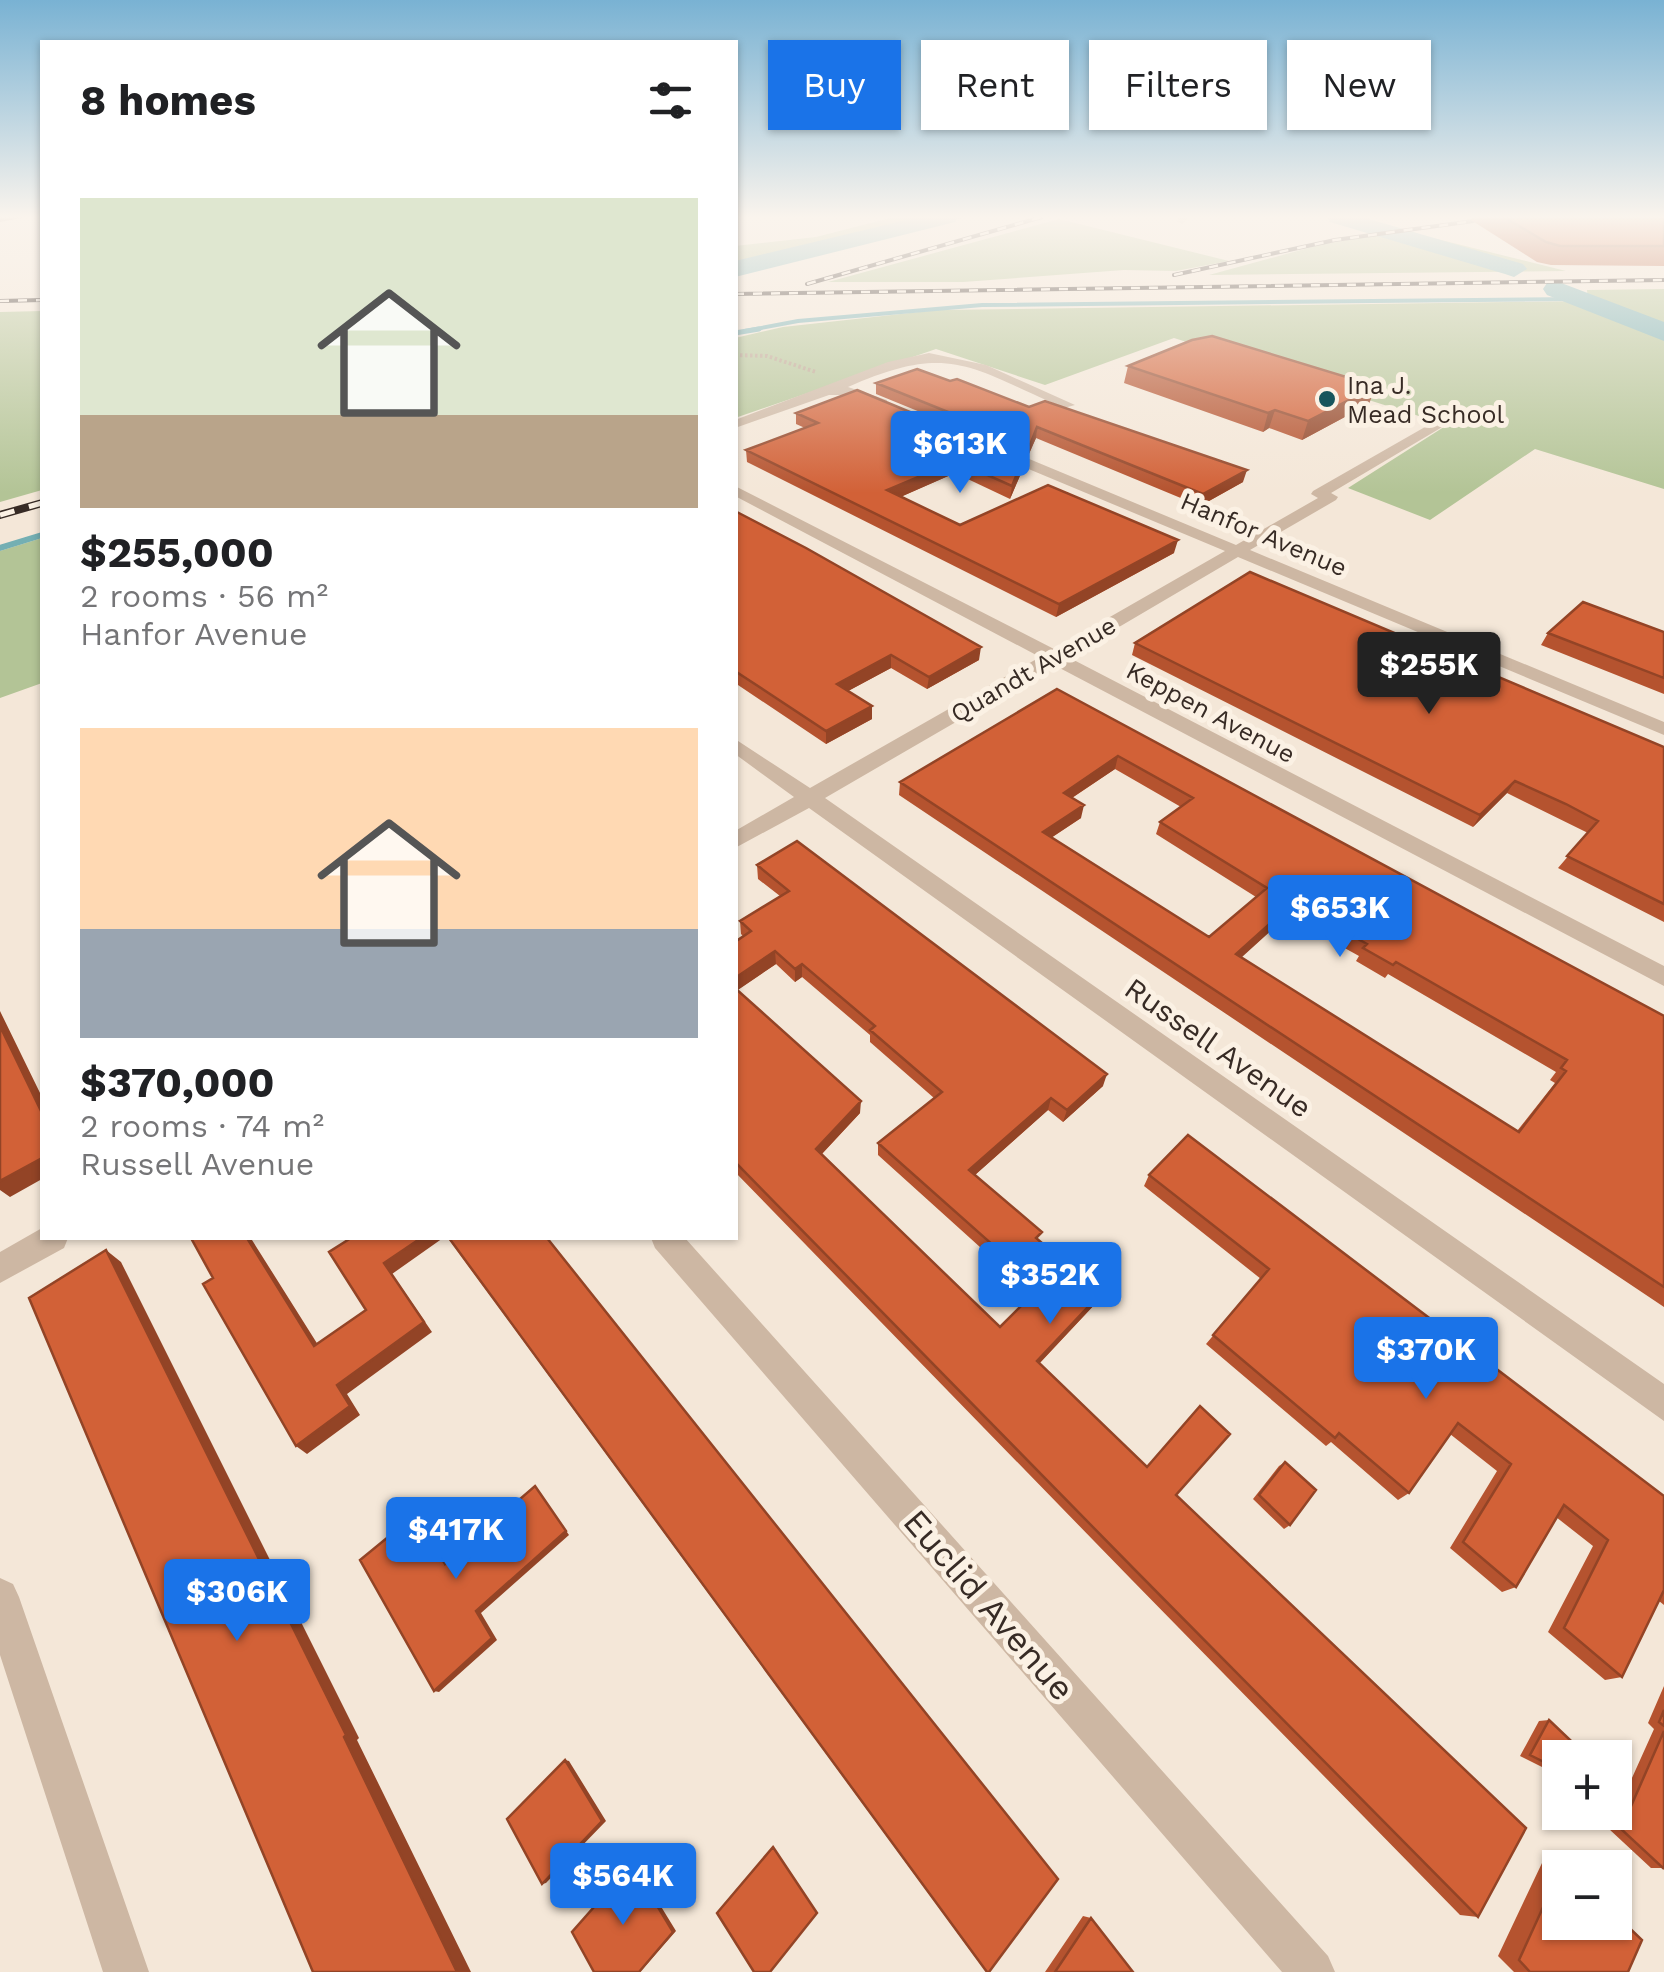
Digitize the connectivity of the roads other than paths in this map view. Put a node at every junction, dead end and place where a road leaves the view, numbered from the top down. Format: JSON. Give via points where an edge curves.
{"nodes":[{"id":1,"x":835,"y":390,"type":"junction"},
{"id":2,"x":1069,"y":406,"type":"edge"},
{"id":3,"x":908,"y":414,"type":"edge"},
{"id":4,"x":738,"y":423,"type":"edge"},
{"id":5,"x":1437,"y":426,"type":"dead end"},
{"id":6,"x":980,"y":444,"type":"edge"},
{"id":7,"x":738,"y":492,"type":"edge"},
{"id":8,"x":1240,"y":550,"type":"junction"},
{"id":9,"x":1052,"y":657,"type":"junction"},
{"id":10,"x":1664,"y":728,"type":"edge"},
{"id":11,"x":738,"y":747,"type":"edge"},
{"id":12,"x":808,"y":798,"type":"junction"},
{"id":13,"x":738,"y":838,"type":"edge"},
{"id":14,"x":1664,"y":976,"type":"edge"},
{"id":15,"x":49,"y":1240,"type":"edge"},
{"id":16,"x":668,"y":1240,"type":"edge"},
{"id":17,"x":0,"y":1268,"type":"edge"},
{"id":18,"x":1664,"y":1404,"type":"edge"},
{"id":19,"x":0,"y":1598,"type":"edge"},
{"id":20,"x":126,"y":1972,"type":"edge"},
{"id":21,"x":1312,"y":1972,"type":"edge"}],
"edges":[{"from":1,"to":2,"type":"street","via":[[934,357]]},
{"from":1,"to":3,"type":"street"},
{"from":1,"to":4,"type":"street"},
{"from":5,"to":8,"type":"street","name":"Quandt Avenue"},
{"from":6,"to":8,"type":"street","name":"Hanfor Avenue"},
{"from":7,"to":9,"type":"street","name":"Keppen Avenue"},
{"from":8,"to":9,"type":"street","name":"Quandt Avenue"},
{"from":8,"to":10,"type":"street","name":"Hanfor Avenue"},
{"from":9,"to":12,"type":"street","name":"Quandt Avenue"},
{"from":9,"to":14,"type":"street","name":"Keppen Avenue"},
{"from":11,"to":12,"type":"street","name":"Russell Avenue"},
{"from":12,"to":13,"type":"street","name":"Quandt Avenue"},
{"from":12,"to":18,"type":"street","name":"Russell Avenue"},
{"from":15,"to":17,"type":"street"},
{"from":16,"to":21,"type":"street","name":"Euclid Avenue"},
{"from":19,"to":20,"type":"street"}]}
